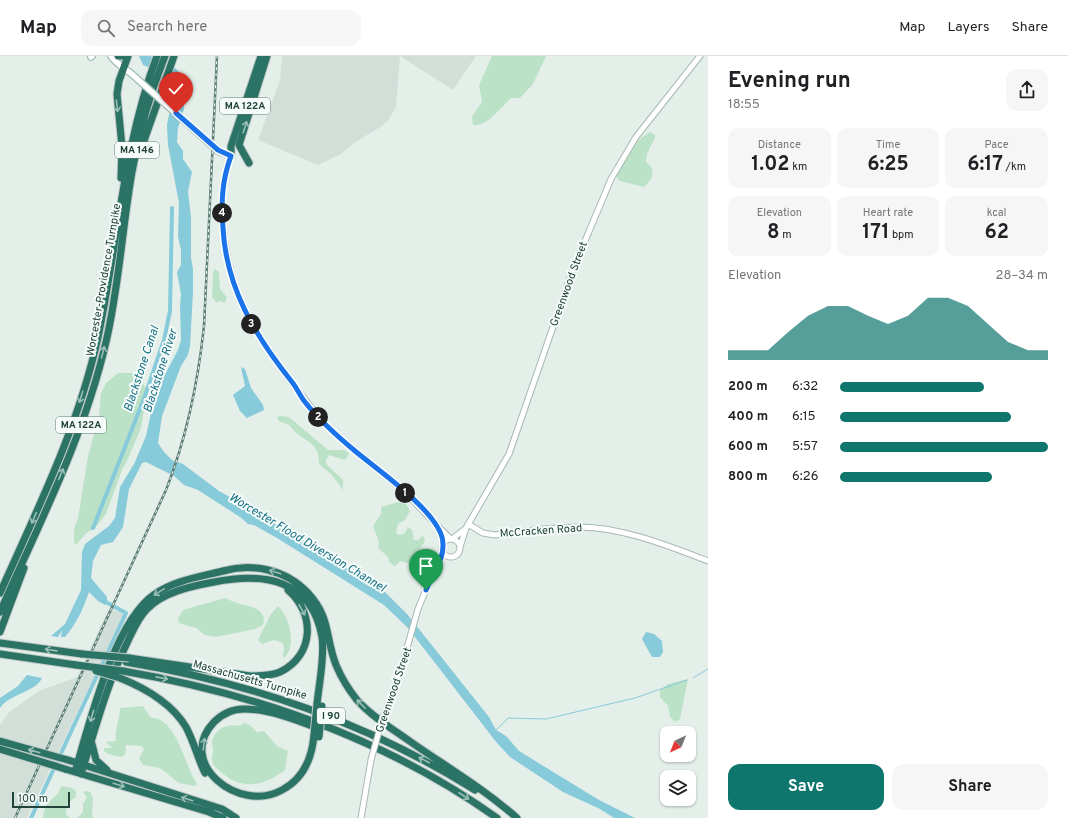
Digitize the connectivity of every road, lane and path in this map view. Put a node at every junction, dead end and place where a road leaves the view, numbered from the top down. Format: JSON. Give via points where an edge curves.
{"nodes":[{"id":1,"x":111,"y":56,"type":"edge"},
{"id":2,"x":117,"y":56,"type":"edge"},
{"id":3,"x":122,"y":56,"type":"edge"},
{"id":4,"x":128,"y":56,"type":"edge"},
{"id":5,"x":261,"y":56,"type":"edge"},
{"id":6,"x":267,"y":56,"type":"edge"},
{"id":7,"x":700,"y":56,"type":"edge"},
{"id":8,"x":161,"y":57,"type":"edge"},
{"id":9,"x":173,"y":59,"type":"edge"},
{"id":10,"x":124,"y":68,"type":"junction"},
{"id":11,"x":154,"y":75,"type":"junction"},
{"id":12,"x":239,"y":145,"type":"junction"},
{"id":13,"x":231,"y":156,"type":"junction"},
{"id":14,"x":249,"y":163,"type":"dead end"},
{"id":15,"x":119,"y":208,"type":"junction"},
{"id":16,"x":125,"y":226,"type":"junction"},
{"id":17,"x":52,"y":496,"type":"junction"},
{"id":18,"x":467,"y":526,"type":"junction"},
{"id":19,"x":439,"y":528,"type":"junction"},
{"id":20,"x":452,"y":539,"type":"junction"},
{"id":21,"x":460,"y":547,"type":"junction"},
{"id":22,"x":443,"y":548,"type":"junction"},
{"id":23,"x":451,"y":557,"type":"junction"},
{"id":24,"x":708,"y":561,"type":"edge"},
{"id":25,"x":439,"y":565,"type":"junction"},
{"id":26,"x":276,"y":582,"type":"junction"},
{"id":27,"x":0,"y":594,"type":"edge"},
{"id":28,"x":0,"y":612,"type":"edge"},
{"id":29,"x":322,"y":616,"type":"junction"},
{"id":30,"x":0,"y":632,"type":"edge"},
{"id":31,"x":0,"y":643,"type":"edge"},
{"id":32,"x":0,"y":654,"type":"edge"},
{"id":33,"x":128,"y":660,"type":"junction"},
{"id":34,"x":76,"y":665,"type":"junction"},
{"id":35,"x":319,"y":705,"type":"junction"},
{"id":36,"x":317,"y":736,"type":"junction"},
{"id":37,"x":0,"y":740,"type":"edge"},
{"id":38,"x":92,"y":741,"type":"junction"},
{"id":39,"x":371,"y":745,"type":"junction"},
{"id":40,"x":0,"y":749,"type":"edge"},
{"id":41,"x":81,"y":764,"type":"junction"},
{"id":42,"x":78,"y":773,"type":"junction"},
{"id":43,"x":114,"y":774,"type":"junction"},
{"id":44,"x":223,"y":818,"type":"edge"},
{"id":45,"x":236,"y":818,"type":"edge"},
{"id":46,"x":361,"y":818,"type":"edge"},
{"id":47,"x":497,"y":818,"type":"edge"},
{"id":48,"x":517,"y":818,"type":"edge"}],
"edges":[{"from":1,"to":10,"type":"main road"},
{"from":2,"to":3,"type":"highway"},
{"from":2,"to":10,"type":"main road"},
{"from":4,"to":10,"type":"highway"},
{"from":5,"to":13,"type":"highway","number":"MA 122A"},
{"from":12,"to":6,"type":"highway","one_way":true},
{"from":7,"to":18,"type":"street","name":"Greenwood Street","via":[[636,137],[611,179],[572,272],[509,454]]},
{"from":8,"to":11,"type":"highway","name":"Worcester-Providence Turnpike","number":"MA 146"},
{"from":9,"to":16,"type":"highway","number":"MA 122A","via":[[140,152]]},
{"from":10,"to":13,"type":"main road","bridge":true,"via":[[218,150]]},
{"from":10,"to":15,"type":"highway","number":"MA 122A","one_way":true,"via":[[117,94],[122,147]]},
{"from":11,"to":15,"type":"highway","name":"Worcester-Providence Turnpike","number":"MA 146","via":[[132,141]]},
{"from":11,"to":16,"type":"highway","name":"Worcester-Providence Turnpike","number":"MA 146","via":[[137,148]]},
{"from":12,"to":13,"type":"highway"},
{"from":12,"to":14,"type":"highway"},
{"from":13,"to":19,"type":"street","via":[[223,185],[224,241],[231,277],[239,299],[264,345],[305,402],[320,418],[418,504]]},
{"from":15,"to":27,"type":"highway","name":"Worcester-Providence Turnpike","number":"MA 122A","one_way":true,"via":[[98,338],[82,396],[66,442]]},
{"from":17,"to":16,"type":"highway","name":"Worcester-Providence Turnpike","number":"MA 122A","one_way":true,"via":[[77,436],[101,361]]},
{"from":17,"to":28,"type":"highway","name":"Worcester-Providence Turnpike","number":"MA 122A"},
{"from":17,"to":30,"type":"highway"},
{"from":18,"to":20,"type":"street","name":"Greenwood Street"},
{"from":18,"to":21,"type":"street","name":"Greenwood Street"},
{"from":18,"to":24,"type":"street","name":"McCracken Road","via":[[495,535],[578,527],[602,529],[642,538]]},
{"from":19,"to":20,"type":"street"},
{"from":19,"to":22,"type":"street"},
{"from":20,"to":21,"type":"street","via":[[458,542]]},
{"from":20,"to":22,"type":"street","via":[[446,541]]},
{"from":21,"to":23,"type":"street","via":[[458,554]]},
{"from":22,"to":23,"type":"street","via":[[446,555]]},
{"from":22,"to":25,"type":"street","name":"Greenwood Street"},
{"from":23,"to":25,"type":"street","name":"Greenwood Street"},
{"from":25,"to":46,"type":"street","name":"Greenwood Street","bridge":true,"via":[[415,620],[400,676],[383,717],[371,760]]},
{"from":26,"to":33,"type":"highway","one_way":true,"via":[[291,592],[304,612],[308,633],[301,656],[289,667],[266,676],[250,676]]},
{"from":26,"to":35,"type":"highway","via":[[302,596],[310,604],[317,618],[322,638]]},
{"from":26,"to":38,"type":"highway","via":[[249,577],[204,584],[164,596],[148,608],[135,625],[110,680]]},
{"from":29,"to":35,"type":"highway","via":[[326,648]]},
{"from":29,"to":41,"type":"highway","one_way":true,"via":[[316,603],[298,584],[277,572],[254,567],[235,568],[195,578],[158,592],[140,606],[128,624],[100,690]]},
{"from":48,"to":29,"type":"highway","one_way":true,"via":[[480,788],[384,723],[357,700],[336,664],[327,624]]},
{"from":33,"to":31,"type":"highway","name":"Massachusetts Turnpike","number":"I 90","one_way":true,"bridge":true},
{"from":32,"to":34,"type":"highway","name":"Massachusetts Turnpike","number":"I 90"},
{"from":48,"to":33,"type":"highway","name":"Massachusetts Turnpike","number":"I 90","one_way":true,"via":[[431,764],[324,713],[214,679]]},
{"from":34,"to":36,"type":"highway","bridge":true,"via":[[120,678],[147,691],[176,715],[186,728],[206,775],[219,789],[238,799],[265,801],[291,790],[303,779],[312,764]]},
{"from":34,"to":39,"type":"highway","name":"Massachusetts Turnpike","number":"I 90","one_way":true,"bridge":true,"via":[[192,684],[242,697],[318,723]]},
{"from":35,"to":36,"type":"highway","bridge":true},
{"from":36,"to":39,"type":"highway","one_way":true,"via":[[309,761],[298,777],[281,791],[266,796],[251,797],[230,790],[217,782],[204,760],[203,745],[211,726],[228,712],[244,709],[287,718]]},
{"from":41,"to":37,"type":"highway","one_way":true,"bridge":true},
{"from":38,"to":41,"type":"highway"},
{"from":38,"to":43,"type":"highway","via":[[96,760]]},
{"from":39,"to":47,"type":"highway","name":"Massachusetts Turnpike","number":"I 90","one_way":true,"via":[[433,777]]},
{"from":40,"to":42,"type":"highway","bridge":true},
{"from":41,"to":42,"type":"highway"},
{"from":41,"to":43,"type":"highway"},
{"from":42,"to":44,"type":"highway","one_way":true},
{"from":45,"to":43,"type":"highway","one_way":true,"via":[[222,809]]}]}
